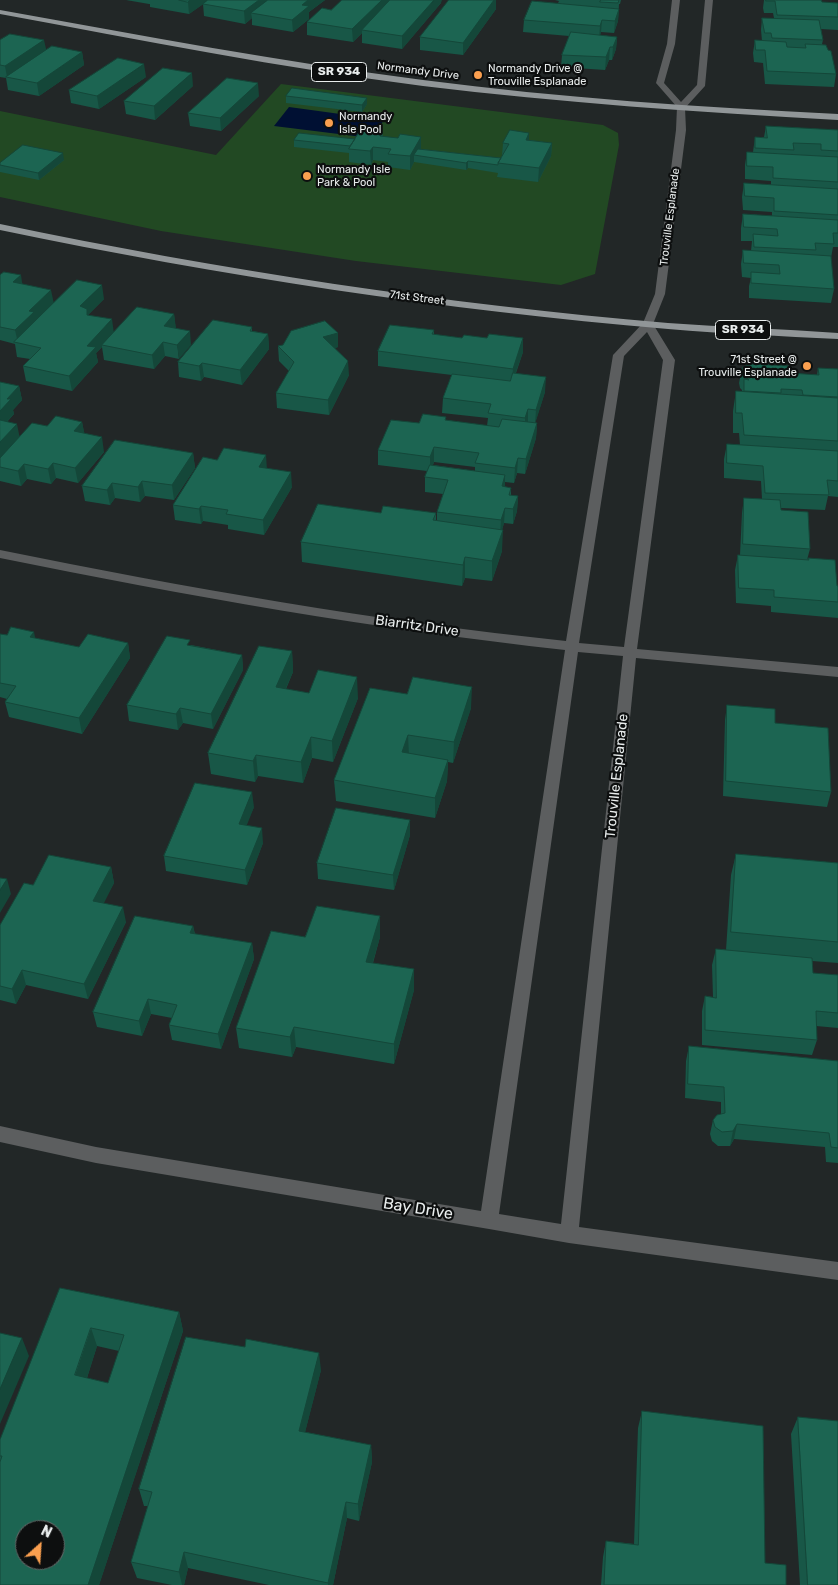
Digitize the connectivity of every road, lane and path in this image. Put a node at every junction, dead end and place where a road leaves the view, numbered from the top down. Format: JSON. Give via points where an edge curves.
{"nodes":[{"id":1,"x":676,"y":0,"type":"edge"},
{"id":2,"x":709,"y":0,"type":"edge"},
{"id":3,"x":0,"y":12,"type":"edge"},
{"id":4,"x":681,"y":107,"type":"junction"},
{"id":5,"x":838,"y":117,"type":"edge"},
{"id":6,"x":0,"y":227,"type":"edge"},
{"id":7,"x":648,"y":324,"type":"junction"},
{"id":8,"x":838,"y":336,"type":"edge"},
{"id":9,"x":0,"y":554,"type":"edge"},
{"id":10,"x":572,"y":646,"type":"junction"},
{"id":11,"x":630,"y":653,"type":"junction"},
{"id":12,"x":838,"y":672,"type":"edge"},
{"id":13,"x":0,"y":1134,"type":"edge"},
{"id":14,"x":489,"y":1221,"type":"junction"},
{"id":15,"x":569,"y":1234,"type":"junction"},
{"id":16,"x":838,"y":1271,"type":"edge"}],
"edges":[{"from":1,"to":4,"type":"street","via":[[671,44],[660,83]]},
{"from":2,"to":4,"type":"street","via":[[701,86]]},
{"from":3,"to":4,"type":"main road","name":"Normandy Drive","number":"SR 934","via":[[365,76]]},
{"from":4,"to":5,"type":"main road","name":"Normandy Drive","number":"SR 934"},
{"from":4,"to":7,"type":"street","name":"Trouville Esplanade","via":[[681,130],[660,294]]},
{"from":6,"to":7,"type":"main road","name":"71st Street","number":"SR 934","via":[[288,279],[409,297]]},
{"from":7,"to":8,"type":"main road","name":"71st Street","number":"SR 934"},
{"from":7,"to":10,"type":"street","name":"Trouville Esplanade","via":[[619,355]]},
{"from":7,"to":11,"type":"street","name":"Trouville Esplanade","via":[[669,360]]},
{"from":9,"to":10,"type":"street","name":"Biarritz Drive","via":[[154,586],[444,631]]},
{"from":10,"to":11,"type":"street","name":"Biarritz Drive"},
{"from":10,"to":14,"type":"street","name":"Trouville Esplanade"},
{"from":11,"to":12,"type":"street","name":"Biarritz Drive"},
{"from":11,"to":15,"type":"street","name":"Trouville Esplanade"},
{"from":13,"to":14,"type":"street","name":"Bay Drive","via":[[96,1155]]},
{"from":14,"to":15,"type":"street","name":"Bay Drive"},
{"from":15,"to":16,"type":"street","name":"Bay Drive"}]}
